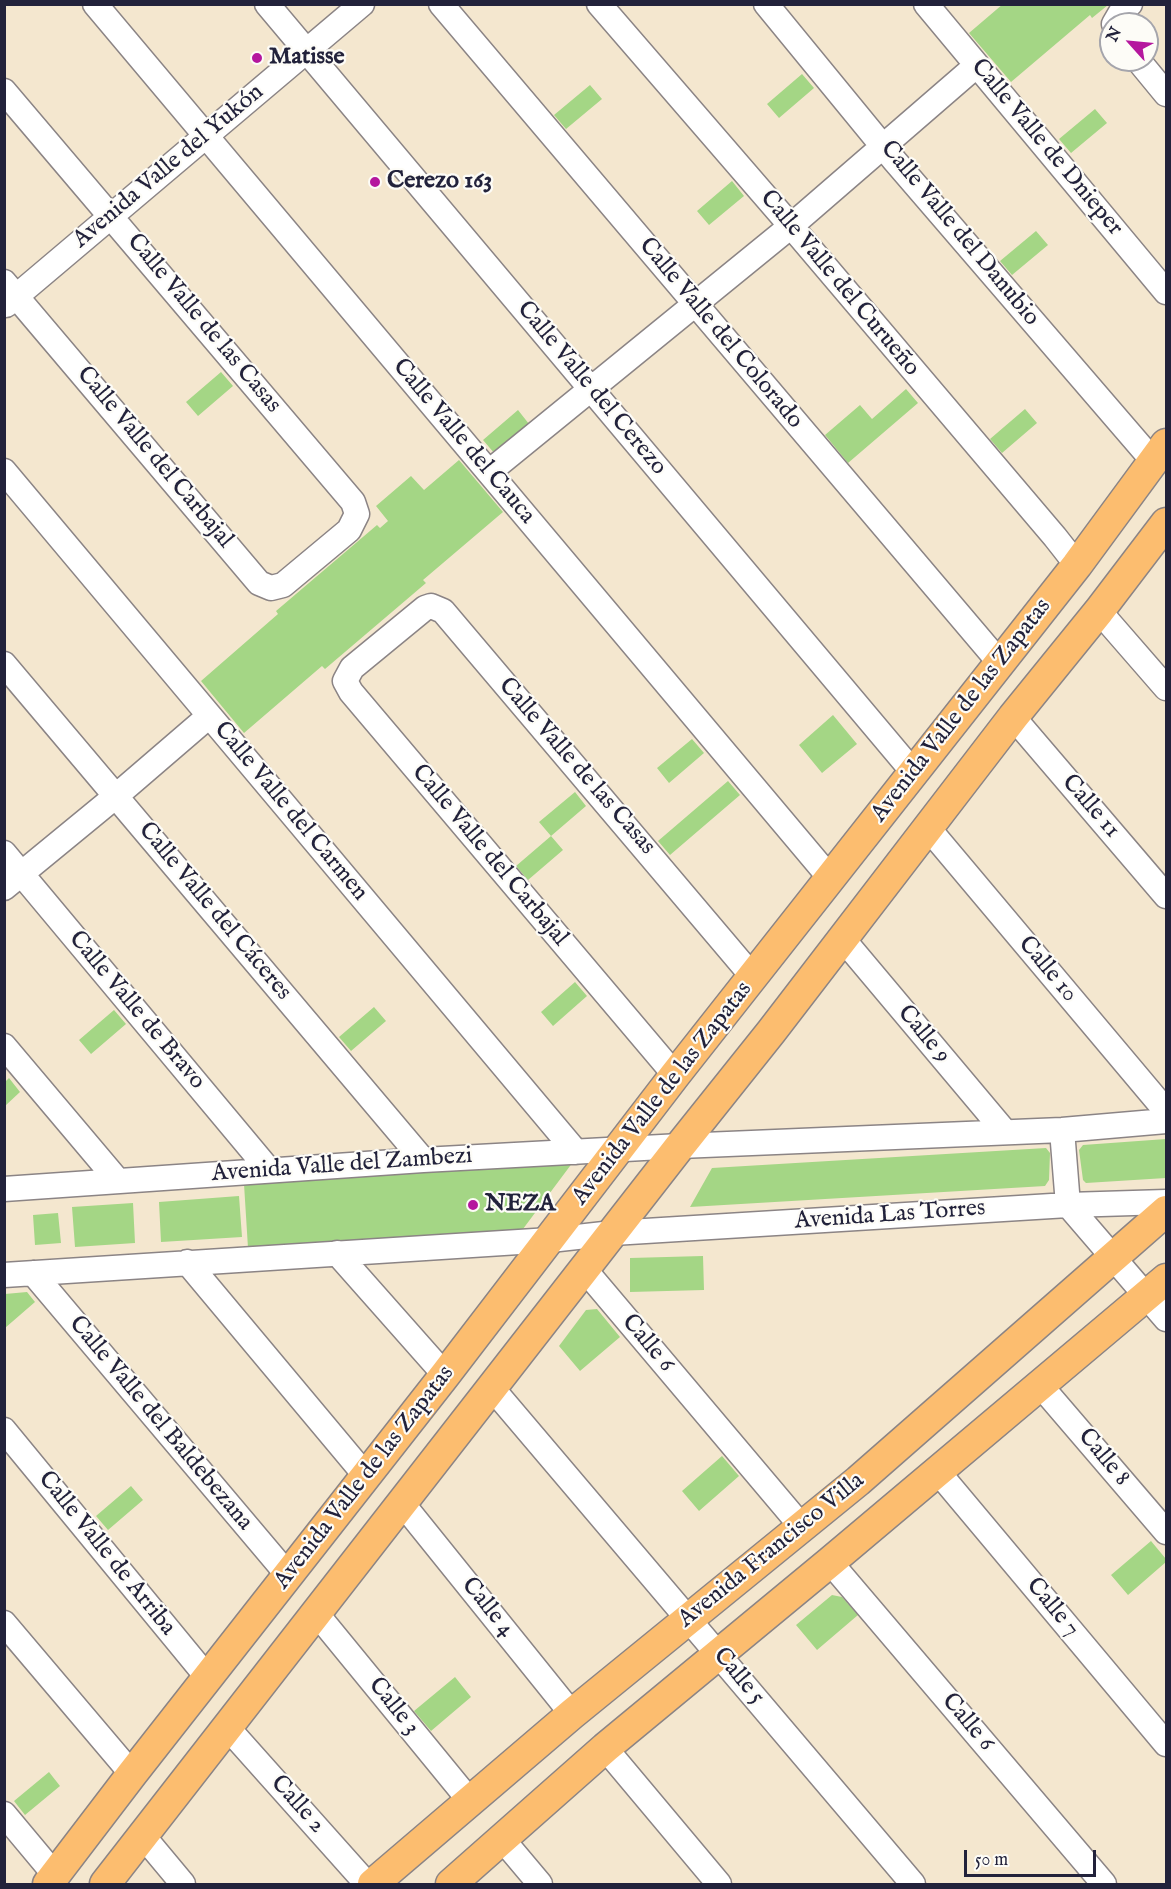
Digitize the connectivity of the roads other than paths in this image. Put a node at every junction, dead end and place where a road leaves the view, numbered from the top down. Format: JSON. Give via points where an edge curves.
{"nodes":[{"id":1,"x":95,"y":4,"type":"edge"},
{"id":2,"x":267,"y":4,"type":"edge"},
{"id":3,"x":362,"y":4,"type":"edge"},
{"id":4,"x":441,"y":4,"type":"edge"},
{"id":5,"x":599,"y":4,"type":"edge"},
{"id":6,"x":766,"y":4,"type":"edge"},
{"id":7,"x":926,"y":4,"type":"edge"},
{"id":8,"x":306,"y":51,"type":"junction"},
{"id":9,"x":977,"y":65,"type":"junction"},
{"id":10,"x":1148,"y":72,"type":"edge"},
{"id":11,"x":4,"y":91,"type":"edge"},
{"id":12,"x":1167,"y":94,"type":"edge"},
{"id":13,"x":207,"y":136,"type":"junction"},
{"id":14,"x":883,"y":146,"type":"junction"},
{"id":15,"x":111,"y":217,"type":"junction"},
{"id":16,"x":791,"y":226,"type":"junction"},
{"id":17,"x":1167,"y":292,"type":"edge"},
{"id":18,"x":9,"y":295,"type":"edge"},
{"id":19,"x":695,"y":305,"type":"junction"},
{"id":20,"x":591,"y":390,"type":"junction"},
{"id":21,"x":1160,"y":453,"type":"edge"},
{"id":22,"x":4,"y":471,"type":"edge"},
{"id":23,"x":489,"y":472,"type":"junction"},
{"id":24,"x":1167,"y":523,"type":"edge"},
{"id":25,"x":316,"y":557,"type":"joint"},
{"id":26,"x":1077,"y":565,"type":"junction"},
{"id":27,"x":1099,"y":611,"type":"junction"},
{"id":28,"x":386,"y":639,"type":"joint"},
{"id":29,"x":1000,"y":663,"type":"junction"},
{"id":30,"x":4,"y":664,"type":"edge"},
{"id":31,"x":1167,"y":688,"type":"edge"},
{"id":32,"x":209,"y":716,"type":"junction"},
{"id":33,"x":1013,"y":717,"type":"junction"},
{"id":34,"x":914,"y":773,"type":"junction"},
{"id":35,"x":116,"y":796,"type":"junction"},
{"id":36,"x":928,"y":828,"type":"junction"},
{"id":37,"x":4,"y":853,"type":"edge"},
{"id":38,"x":831,"y":879,"type":"junction"},
{"id":39,"x":13,"y":880,"type":"edge"},
{"id":40,"x":1167,"y":896,"type":"edge"},
{"id":41,"x":842,"y":938,"type":"junction"},
{"id":42,"x":753,"y":976,"type":"junction"},
{"id":43,"x":4,"y":1046,"type":"edge"},
{"id":44,"x":675,"y":1076,"type":"junction"},
{"id":45,"x":1167,"y":1111,"type":"edge"},
{"id":46,"x":1167,"y":1121,"type":"edge"},
{"id":47,"x":1062,"y":1130,"type":"junction"},
{"id":48,"x":1005,"y":1132,"type":"junction"},
{"id":49,"x":680,"y":1146,"type":"junction"},
{"id":50,"x":621,"y":1149,"type":"junction"},
{"id":51,"x":576,"y":1152,"type":"junction"},
{"id":52,"x":423,"y":1160,"type":"junction"},
{"id":53,"x":268,"y":1169,"type":"junction"},
{"id":54,"x":118,"y":1181,"type":"junction"},
{"id":55,"x":4,"y":1189,"type":"edge"},
{"id":56,"x":1167,"y":1202,"type":"edge"},
{"id":57,"x":1068,"y":1205,"type":"junction"},
{"id":58,"x":1167,"y":1211,"type":"edge"},
{"id":59,"x":613,"y":1233,"type":"junction"},
{"id":60,"x":550,"y":1240,"type":"junction"},
{"id":61,"x":337,"y":1254,"type":"junction"},
{"id":62,"x":1113,"y":1257,"type":"junction"},
{"id":63,"x":187,"y":1262,"type":"junction"},
{"id":64,"x":585,"y":1270,"type":"junction"},
{"id":65,"x":33,"y":1273,"type":"junction"},
{"id":66,"x":4,"y":1275,"type":"edge"},
{"id":67,"x":1157,"y":1287,"type":"edge"},
{"id":68,"x":1167,"y":1319,"type":"edge"},
{"id":69,"x":446,"y":1376,"type":"junction"},
{"id":70,"x":1041,"y":1385,"type":"junction"},
{"id":71,"x":492,"y":1388,"type":"junction"},
{"id":72,"x":4,"y":1430,"type":"edge"},
{"id":73,"x":938,"y":1472,"type":"junction"},
{"id":74,"x":366,"y":1476,"type":"junction"},
{"id":75,"x":858,"y":1481,"type":"junction"},
{"id":76,"x":402,"y":1503,"type":"junction"},
{"id":77,"x":888,"y":1512,"type":"junction"},
{"id":78,"x":802,"y":1527,"type":"junction"},
{"id":79,"x":1167,"y":1532,"type":"edge"},
{"id":80,"x":830,"y":1562,"type":"junction"},
{"id":81,"x":288,"y":1575,"type":"junction"},
{"id":82,"x":316,"y":1613,"type":"junction"},
{"id":83,"x":688,"y":1619,"type":"junction"},
{"id":84,"x":4,"y":1623,"type":"edge"},
{"id":85,"x":718,"y":1654,"type":"junction"},
{"id":86,"x":208,"y":1678,"type":"junction"},
{"id":87,"x":572,"y":1714,"type":"junction"},
{"id":88,"x":226,"y":1726,"type":"junction"},
{"id":89,"x":1167,"y":1744,"type":"edge"},
{"id":90,"x":605,"y":1748,"type":"junction"},
{"id":91,"x":132,"y":1774,"type":"junction"},
{"id":92,"x":470,"y":1801,"type":"junction"},
{"id":93,"x":4,"y":1814,"type":"edge"},
{"id":94,"x":143,"y":1836,"type":"junction"},
{"id":95,"x":502,"y":1840,"type":"junction"},
{"id":96,"x":52,"y":1880,"type":"edge"},
{"id":97,"x":105,"y":1884,"type":"edge"},
{"id":98,"x":183,"y":1884,"type":"edge"},
{"id":99,"x":367,"y":1884,"type":"edge"},
{"id":100,"x":373,"y":1884,"type":"edge"},
{"id":101,"x":451,"y":1884,"type":"edge"},
{"id":102,"x":540,"y":1884,"type":"edge"},
{"id":103,"x":719,"y":1884,"type":"edge"},
{"id":104,"x":914,"y":1884,"type":"edge"},
{"id":105,"x":1104,"y":1884,"type":"edge"}],
"edges":[{"from":1,"to":13,"type":"street","name":"Calle Valle del Cauca"},
{"from":2,"to":8,"type":"street","name":"Calle Valle del Cerezo"},
{"from":3,"to":8,"type":"street","name":"Avenida Valle del Yukón"},
{"from":4,"to":19,"type":"street","name":"Calle Valle del Colorado"},
{"from":5,"to":16,"type":"street","name":"Calle Valle del Curueño"},
{"from":6,"to":14,"type":"street","name":"Calle Valle del Danubio"},
{"from":7,"to":9,"type":"street","name":"Calle Valle de Dnieper"},
{"from":8,"to":13,"type":"street","name":"Avenida Valle del Yukón"},
{"from":8,"to":20,"type":"street","name":"Calle Valle del Cerezo"},
{"from":9,"to":14,"type":"street"},
{"from":9,"to":17,"type":"street","name":"Calle Valle de Dnieper"},
{"from":10,"to":12,"type":"street"},
{"from":11,"to":15,"type":"street","name":"Calle Valle de las Casas"},
{"from":13,"to":15,"type":"street","name":"Avenida Valle del Yukón"},
{"from":13,"to":23,"type":"street","name":"Calle Valle del Cauca"},
{"from":14,"to":16,"type":"street"},
{"from":14,"to":21,"type":"street","name":"Calle Valle del Danubio"},
{"from":15,"to":18,"type":"street","name":"Avenida Valle del Yukón"},
{"from":15,"to":25,"type":"street","name":"Calle Valle de las Casas","via":[[353,502],[357,514],[349,530]]},
{"from":16,"to":19,"type":"street"},
{"from":16,"to":26,"type":"street","name":"Calle Valle del Curueño"},
{"from":18,"to":25,"type":"street","name":"Calle Valle del Carbajal","via":[[259,583],[271,588],[283,585]]},
{"from":19,"to":20,"type":"street"},
{"from":19,"to":29,"type":"street","name":"Calle Valle del Colorado"},
{"from":20,"to":23,"type":"street"},
{"from":20,"to":34,"type":"street","name":"Calle Valle del Cerezo"},
{"from":21,"to":26,"type":"main road","name":"Avenida Valle de las Zapatas"},
{"from":22,"to":32,"type":"street","name":"Calle Valle del Carmen"},
{"from":23,"to":38,"type":"street","name":"Calle Valle del Cauca"},
{"from":24,"to":27,"type":"main road","name":"Avenida Valle de las Zapatas"},
{"from":26,"to":29,"type":"main road","name":"Avenida Valle de las Zapatas"},
{"from":27,"to":31,"type":"street"},
{"from":27,"to":33,"type":"main road","name":"Avenida Valle de las Zapatas"},
{"from":28,"to":42,"type":"street","name":"Calle Valle de las Casas","via":[[425,608],[443,611]]},
{"from":28,"to":44,"type":"street","name":"Calle Valle del Carbajal","via":[[352,668],[345,681],[351,692]]},
{"from":29,"to":34,"type":"main road","name":"Avenida Valle de las Zapatas"},
{"from":30,"to":35,"type":"street","name":"Calle Valle del Cáceres"},
{"from":32,"to":35,"type":"street"},
{"from":32,"to":51,"type":"street","name":"Calle Valle del Carmen"},
{"from":33,"to":36,"type":"main road","name":"Avenida Valle de las Zapatas"},
{"from":33,"to":40,"type":"street","name":"Calle 11"},
{"from":34,"to":38,"type":"main road","name":"Avenida Valle de las Zapatas"},
{"from":35,"to":39,"type":"street"},
{"from":35,"to":52,"type":"street","name":"Calle Valle del Cáceres"},
{"from":36,"to":41,"type":"main road","name":"Avenida Valle de las Zapatas"},
{"from":36,"to":45,"type":"street","name":"Calle 10"},
{"from":37,"to":39,"type":"street","name":"Calle Valle de Bravo"},
{"from":38,"to":42,"type":"main road","name":"Avenida Valle de las Zapatas"},
{"from":39,"to":53,"type":"street","name":"Calle Valle de Bravo"},
{"from":41,"to":48,"type":"street","name":"Calle 9"},
{"from":41,"to":49,"type":"main road","name":"Avenida Valle de las Zapatas"},
{"from":42,"to":44,"type":"main road","name":"Avenida Valle de las Zapatas"},
{"from":43,"to":54,"type":"street"},
{"from":44,"to":50,"type":"main road","name":"Avenida Valle de las Zapatas"},
{"from":46,"to":47,"type":"street"},
{"from":47,"to":48,"type":"street"},
{"from":47,"to":57,"type":"street"},
{"from":48,"to":49,"type":"street"},
{"from":49,"to":50,"type":"street","name":"Avenida Valle del Zambezi"},
{"from":49,"to":59,"type":"main road","name":"Avenida Valle de las Zapatas"},
{"from":50,"to":51,"type":"street","name":"Avenida Valle del Zambezi"},
{"from":50,"to":60,"type":"main road","name":"Avenida Valle de las Zapatas"},
{"from":51,"to":52,"type":"street","name":"Avenida Valle del Zambezi"},
{"from":52,"to":53,"type":"street","name":"Avenida Valle del Zambezi"},
{"from":53,"to":54,"type":"street","name":"Avenida Valle del Zambezi"},
{"from":54,"to":55,"type":"street","name":"Avenida Valle del Zambezi"},
{"from":56,"to":57,"type":"street","name":"Avenida Las Torres"},
{"from":57,"to":59,"type":"street","name":"Avenida Las Torres"},
{"from":57,"to":62,"type":"street"},
{"from":58,"to":62,"type":"main road","name":"Avenida Francisco Villa"},
{"from":59,"to":60,"type":"street"},
{"from":59,"to":64,"type":"main road","name":"Avenida Valle de las Zapatas"},
{"from":60,"to":61,"type":"street"},
{"from":60,"to":69,"type":"main road","name":"Avenida Valle de las Zapatas"},
{"from":61,"to":63,"type":"street"},
{"from":61,"to":69,"type":"street"},
{"from":62,"to":67,"type":"street"},
{"from":62,"to":75,"type":"main road","name":"Avenida Francisco Villa"},
{"from":63,"to":65,"type":"street"},
{"from":63,"to":74,"type":"street"},
{"from":64,"to":71,"type":"main road","name":"Avenida Valle de las Zapatas"},
{"from":64,"to":78,"type":"street","name":"Calle 6"},
{"from":65,"to":66,"type":"street"},
{"from":65,"to":81,"type":"street","name":"Calle Valle del Baldebezana"},
{"from":67,"to":68,"type":"street"},
{"from":67,"to":70,"type":"main road","name":"Avenida Francisco Villa"},
{"from":69,"to":74,"type":"main road","name":"Avenida Valle de las Zapatas"},
{"from":70,"to":73,"type":"main road","name":"Avenida Francisco Villa"},
{"from":70,"to":79,"type":"street","name":"Calle 8"},
{"from":71,"to":76,"type":"main road","name":"Avenida Valle de las Zapatas"},
{"from":71,"to":83,"type":"street","name":"Calle 5"},
{"from":72,"to":86,"type":"street","name":"Calle Valle de Arriba"},
{"from":73,"to":77,"type":"main road","name":"Avenida Francisco Villa"},
{"from":73,"to":89,"type":"street","name":"Calle 7"},
{"from":74,"to":81,"type":"main road","name":"Avenida Valle de las Zapatas"},
{"from":75,"to":77,"type":"main road"},
{"from":75,"to":78,"type":"main road","name":"Avenida Francisco Villa"},
{"from":76,"to":82,"type":"main road","name":"Avenida Valle de las Zapatas"},
{"from":76,"to":87,"type":"street","name":"Calle 4"},
{"from":77,"to":80,"type":"main road","name":"Avenida Francisco Villa"},
{"from":78,"to":83,"type":"main road","name":"Avenida Francisco Villa"},
{"from":80,"to":85,"type":"main road","name":"Avenida Francisco Villa"},
{"from":80,"to":105,"type":"street","name":"Calle 6"},
{"from":81,"to":86,"type":"main road","name":"Avenida Valle de las Zapatas"},
{"from":82,"to":88,"type":"main road","name":"Avenida Valle de las Zapatas"},
{"from":82,"to":92,"type":"street","name":"Calle 3"},
{"from":83,"to":85,"type":"street","name":"Calle 5"},
{"from":83,"to":87,"type":"main road","name":"Avenida Francisco Villa"},
{"from":84,"to":91,"type":"street"},
{"from":85,"to":90,"type":"main road","name":"Avenida Francisco Villa"},
{"from":85,"to":104,"type":"street","name":"Calle 5"},
{"from":86,"to":91,"type":"main road","name":"Avenida Valle de las Zapatas"},
{"from":87,"to":92,"type":"main road","name":"Avenida Francisco Villa"},
{"from":88,"to":94,"type":"main road","name":"Avenida Valle de las Zapatas"},
{"from":88,"to":99,"type":"street","name":"Calle 2"},
{"from":90,"to":95,"type":"main road","name":"Avenida Francisco Villa"},
{"from":90,"to":103,"type":"street"},
{"from":91,"to":96,"type":"main road","name":"Avenida Valle de las Zapatas"},
{"from":92,"to":100,"type":"main road","name":"Avenida Francisco Villa"},
{"from":93,"to":96,"type":"street"},
{"from":94,"to":97,"type":"main road","name":"Avenida Valle de las Zapatas"},
{"from":94,"to":98,"type":"street"},
{"from":95,"to":101,"type":"main road","name":"Avenida Francisco Villa"},
{"from":95,"to":102,"type":"street"}]}
